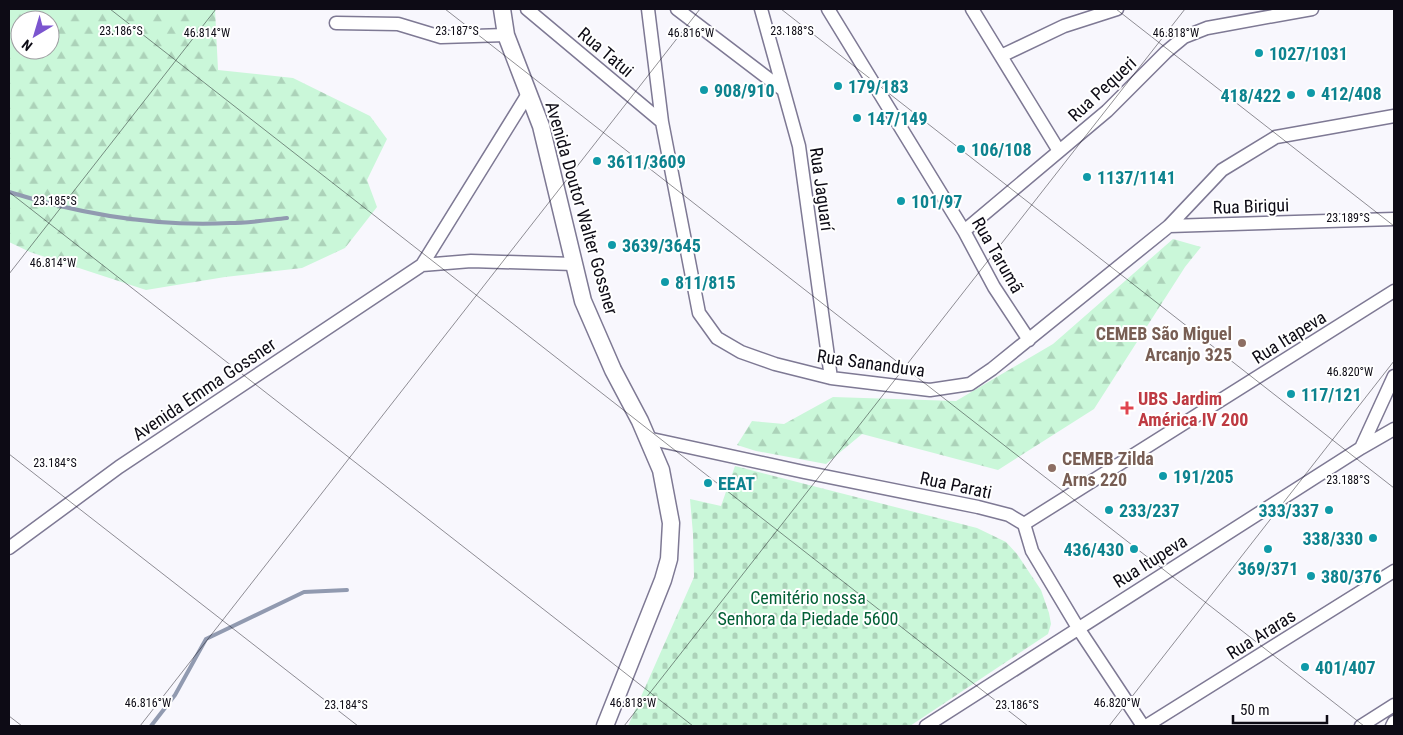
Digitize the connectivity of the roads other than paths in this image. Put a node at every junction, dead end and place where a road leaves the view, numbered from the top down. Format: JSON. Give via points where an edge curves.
{"nodes":[{"id":1,"x":502,"y":9,"type":"edge"},
{"id":2,"x":526,"y":9,"type":"edge"},
{"id":3,"x":648,"y":9,"type":"edge"},
{"id":4,"x":677,"y":9,"type":"edge"},
{"id":5,"x":761,"y":9,"type":"edge"},
{"id":6,"x":828,"y":9,"type":"edge"},
{"id":7,"x":972,"y":9,"type":"edge"},
{"id":8,"x":1117,"y":9,"type":"edge"},
{"id":9,"x":1312,"y":9,"type":"edge"},
{"id":10,"x":336,"y":23,"type":"dead end"},
{"id":11,"x":506,"y":35,"type":"junction"},
{"id":12,"x":1001,"y":56,"type":"junction"},
{"id":13,"x":782,"y":89,"type":"junction"},
{"id":14,"x":528,"y":94,"type":"junction"},
{"id":15,"x":1394,"y":116,"type":"edge"},
{"id":16,"x":662,"y":122,"type":"junction"},
{"id":17,"x":1059,"y":151,"type":"junction"},
{"id":18,"x":1394,"y":219,"type":"edge"},
{"id":19,"x":1169,"y":226,"type":"junction"},
{"id":20,"x":964,"y":231,"type":"junction"},
{"id":21,"x":574,"y":264,"type":"junction"},
{"id":22,"x":422,"y":265,"type":"junction"},
{"id":23,"x":1394,"y":290,"type":"edge"},
{"id":24,"x":1029,"y":340,"type":"junction"},
{"id":25,"x":1394,"y":376,"type":"edge"},
{"id":26,"x":832,"y":378,"type":"junction"},
{"id":27,"x":1394,"y":429,"type":"edge"},
{"id":28,"x":647,"y":438,"type":"junction"},
{"id":29,"x":1361,"y":448,"type":"junction"},
{"id":30,"x":1024,"y":524,"type":"junction"},
{"id":31,"x":9,"y":548,"type":"edge"},
{"id":32,"x":1394,"y":571,"type":"edge"},
{"id":33,"x":1078,"y":628,"type":"junction"},
{"id":34,"x":1394,"y":705,"type":"edge"},
{"id":35,"x":1394,"y":722,"type":"edge"},
{"id":36,"x":605,"y":726,"type":"edge"},
{"id":37,"x":926,"y":726,"type":"edge"},
{"id":38,"x":1144,"y":726,"type":"edge"},
{"id":39,"x":1361,"y":726,"type":"edge"},
{"id":40,"x":1392,"y":726,"type":"edge"}],
"edges":[{"from":1,"to":11,"type":"main road","name":"Avenida Doutor Walter Gossner"},
{"from":2,"to":16,"type":"street","name":"Rua Tatui"},
{"from":3,"to":16,"type":"street","name":"Rua Sananduva"},
{"from":4,"to":13,"type":"street"},
{"from":5,"to":13,"type":"street","name":"Rua Jaguarí"},
{"from":6,"to":20,"type":"street","name":"Rua Tarumã"},
{"from":7,"to":12,"type":"street"},
{"from":8,"to":12,"type":"street","via":[[1064,26]]},
{"from":9,"to":17,"type":"street","name":"Rua Pequeri","via":[[1207,28],[1184,36],[1107,111]]},
{"from":10,"to":11,"type":"street","via":[[398,24],[441,36]]},
{"from":11,"to":14,"type":"main road","name":"Avenida Doutor Walter Gossner"},
{"from":12,"to":17,"type":"street"},
{"from":13,"to":26,"type":"street","name":"Rua Jaguarí","via":[[798,146]]},
{"from":14,"to":21,"type":"main road","name":"Avenida Doutor Walter Gossner","via":[[541,126]]},
{"from":14,"to":22,"type":"street","name":"Avenida Emma Gossner"},
{"from":15,"to":19,"type":"street","name":"Rua Sananduva","via":[[1276,136],[1222,170]]},
{"from":16,"to":26,"type":"street","name":"Rua Sananduva","via":[[699,313],[718,338],[741,352]]},
{"from":17,"to":20,"type":"street","name":"Rua Pequeri"},
{"from":18,"to":19,"type":"street","name":"Rua Birigui"},
{"from":19,"to":24,"type":"street","name":"Rua Sananduva"},
{"from":20,"to":24,"type":"street","name":"Rua Tarumã","via":[[994,287]]},
{"from":21,"to":22,"type":"street","name":"Avenida Emma Gossner","via":[[471,261]]},
{"from":21,"to":28,"type":"main road","name":"Avenida Doutor Walter Gossner","via":[[583,301]]},
{"from":22,"to":31,"type":"street","name":"Avenida Emma Gossner","via":[[119,468]]},
{"from":23,"to":30,"type":"street","name":"Rua Itapeva"},
{"from":24,"to":26,"type":"street","name":"Rua Sananduva","via":[[970,384],[930,390]]},
{"from":25,"to":29,"type":"street"},
{"from":27,"to":29,"type":"street","name":"Rua Itupeva"},
{"from":28,"to":30,"type":"street","name":"Rua Parati","via":[[978,507],[1009,515]]},
{"from":28,"to":36,"type":"main road","name":"Avenida Doutor Walter Gossner","via":[[662,470],[671,523],[669,559]]},
{"from":29,"to":33,"type":"street","name":"Rua Itupeva"},
{"from":30,"to":33,"type":"street","via":[[1032,551]]},
{"from":32,"to":38,"type":"street","name":"Rua Araras"},
{"from":33,"to":37,"type":"street","name":"Rua Itupeva"},
{"from":33,"to":38,"type":"street"},
{"from":34,"to":39,"type":"street"},
{"from":35,"to":40,"type":"street"}]}
